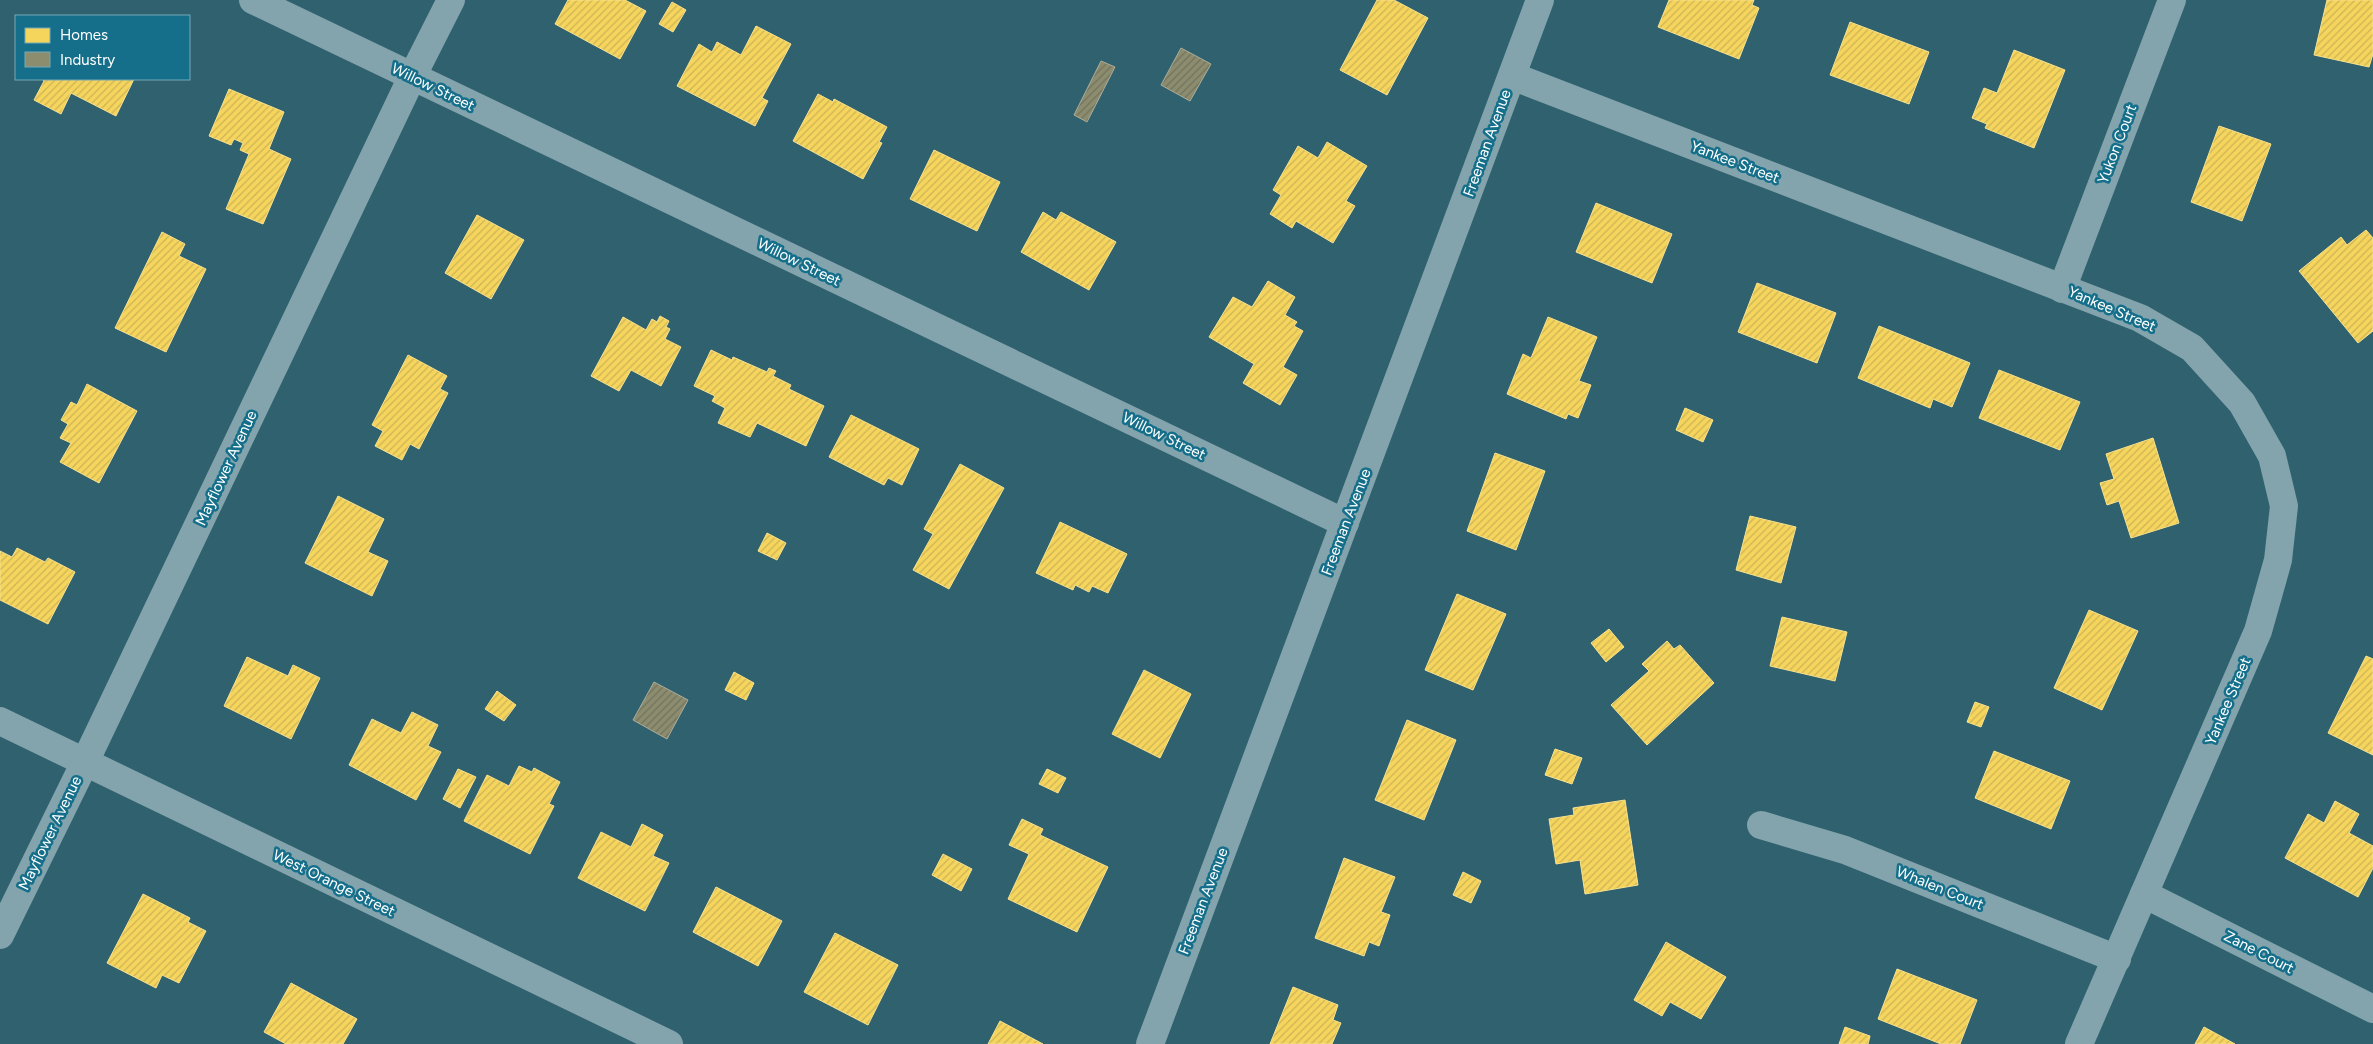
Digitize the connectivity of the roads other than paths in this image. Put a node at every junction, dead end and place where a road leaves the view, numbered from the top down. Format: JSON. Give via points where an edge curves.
{"nodes":[{"id":1,"x":253,"y":0,"type":"edge"},
{"id":2,"x":451,"y":0,"type":"edge"},
{"id":3,"x":1540,"y":0,"type":"edge"},
{"id":4,"x":2172,"y":0,"type":"edge"},
{"id":5,"x":1512,"y":76,"type":"junction"},
{"id":6,"x":412,"y":77,"type":"junction"},
{"id":7,"x":2062,"y":289,"type":"junction"},
{"id":8,"x":1345,"y":523,"type":"junction"},
{"id":9,"x":0,"y":721,"type":"edge"},
{"id":10,"x":85,"y":762,"type":"junction"},
{"id":11,"x":1761,"y":825,"type":"dead end"},
{"id":12,"x":2144,"y":894,"type":"junction"},
{"id":13,"x":0,"y":935,"type":"edge"},
{"id":14,"x":2117,"y":959,"type":"junction"},
{"id":15,"x":2373,"y":1009,"type":"edge"},
{"id":16,"x":669,"y":1044,"type":"edge"},
{"id":17,"x":1150,"y":1044,"type":"edge"},
{"id":18,"x":2079,"y":1044,"type":"edge"}],
"edges":[{"from":1,"to":6,"type":"street","name":"Willow Street"},
{"from":2,"to":6,"type":"street","name":"Mayflower Avenue"},
{"from":3,"to":5,"type":"street","name":"Freeman Avenue"},
{"from":4,"to":7,"type":"street","name":"Yukon Court"},
{"from":5,"to":7,"type":"street","name":"Yankee Street"},
{"from":5,"to":8,"type":"street","name":"Freeman Avenue"},
{"from":6,"to":8,"type":"street","name":"Willow Street"},
{"from":6,"to":10,"type":"street","name":"Mayflower Avenue"},
{"from":7,"to":12,"type":"street","name":"Yankee Street","via":[[2140,318],[2192,348],[2242,403],[2272,456],[2284,506],[2278,560],[2258,631]]},
{"from":8,"to":17,"type":"street","name":"Freeman Avenue"},
{"from":9,"to":10,"type":"street","name":"West Orange Street"},
{"from":10,"to":13,"type":"street","name":"Mayflower Avenue"},
{"from":10,"to":16,"type":"street","name":"West Orange Street"},
{"from":11,"to":14,"type":"street","name":"Whalen Court","via":[[1845,850]]},
{"from":12,"to":14,"type":"street","name":"Yankee Street"},
{"from":12,"to":15,"type":"street","name":"Zane Court"},
{"from":14,"to":18,"type":"street","name":"Yankee Street"}]}
